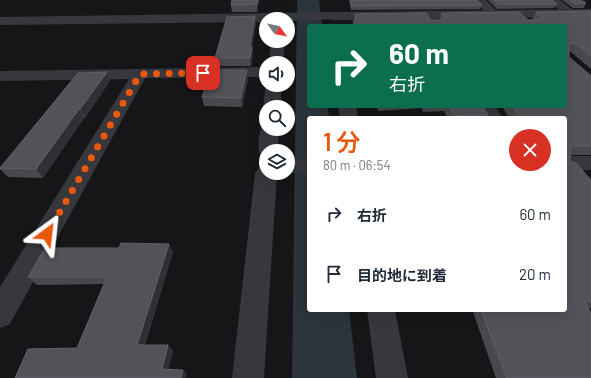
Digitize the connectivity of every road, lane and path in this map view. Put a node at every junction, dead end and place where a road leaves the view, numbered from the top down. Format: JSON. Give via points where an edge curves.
{"nodes":[{"id":1,"x":480,"y":0,"type":"edge"},
{"id":2,"x":553,"y":0,"type":"edge"},
{"id":3,"x":571,"y":13,"type":"junction"},
{"id":4,"x":591,"y":13,"type":"edge"},
{"id":5,"x":494,"y":14,"type":"junction"},
{"id":6,"x":518,"y":14,"type":"junction"},
{"id":7,"x":295,"y":15,"type":"edge"},
{"id":8,"x":428,"y":15,"type":"junction"},
{"id":9,"x":259,"y":16,"type":"edge"},
{"id":10,"x":330,"y":16,"type":"edge"},
{"id":11,"x":0,"y":21,"type":"edge"},
{"id":12,"x":434,"y":24,"type":"edge"},
{"id":13,"x":529,"y":24,"type":"edge"},
{"id":14,"x":259,"y":72,"type":"edge"},
{"id":15,"x":140,"y":74,"type":"junction"},
{"id":16,"x":2,"y":83,"type":"edge"},
{"id":17,"x":577,"y":163,"type":"edge"},
{"id":18,"x":286,"y":180,"type":"edge"},
{"id":19,"x":591,"y":181,"type":"edge"},
{"id":20,"x":380,"y":312,"type":"edge"},
{"id":21,"x":0,"y":314,"type":"edge"},
{"id":22,"x":248,"y":378,"type":"edge"},
{"id":23,"x":392,"y":378,"type":"edge"}],
"edges":[{"from":1,"to":5,"type":"street"},
{"from":2,"to":3,"type":"street"},
{"from":3,"to":4,"type":"street"},
{"from":3,"to":6,"type":"street"},
{"from":5,"to":6,"type":"street"},
{"from":5,"to":8,"type":"street"},
{"from":6,"to":13,"type":"street"},
{"from":7,"to":10,"type":"street"},
{"from":8,"to":10,"type":"street"},
{"from":8,"to":12,"type":"street"},
{"from":9,"to":11,"type":"street"},
{"from":14,"to":15,"type":"street"},
{"from":15,"to":16,"type":"street","via":[[19,76]]},
{"from":15,"to":21,"type":"street"},
{"from":17,"to":19,"type":"street"},
{"from":18,"to":22,"type":"street"},
{"from":20,"to":23,"type":"street"}]}
